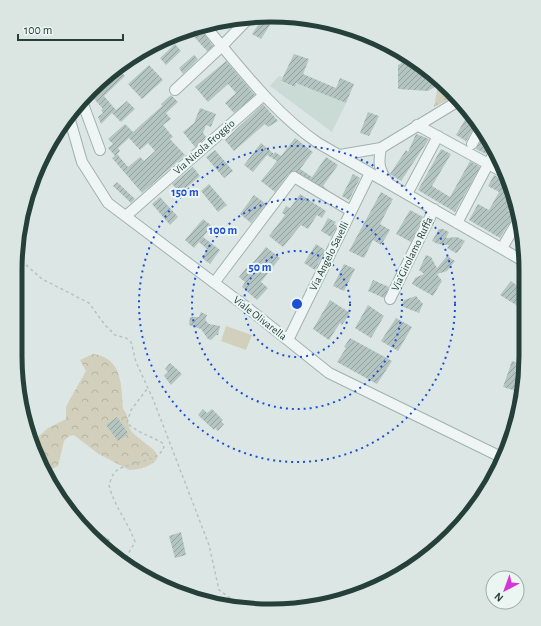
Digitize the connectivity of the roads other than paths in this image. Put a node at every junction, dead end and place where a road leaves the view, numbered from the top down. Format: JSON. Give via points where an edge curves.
{"nodes":[{"id":1,"x":243,"y":24,"type":"edge"},
{"id":2,"x":208,"y":30,"type":"edge"},
{"id":3,"x":222,"y":46,"type":"junction"},
{"id":4,"x":175,"y":90,"type":"dead end"},
{"id":5,"x":264,"y":95,"type":"junction"},
{"id":6,"x":454,"y":104,"type":"edge"},
{"id":7,"x":84,"y":107,"type":"edge"},
{"id":8,"x":71,"y":122,"type":"edge"},
{"id":9,"x":417,"y":125,"type":"junction"},
{"id":10,"x":478,"y":133,"type":"edge"},
{"id":11,"x":438,"y":136,"type":"junction"},
{"id":12,"x":472,"y":144,"type":"dead end"},
{"id":13,"x":380,"y":148,"type":"junction"},
{"id":14,"x":100,"y":150,"type":"dead end"},
{"id":15,"x":368,"y":152,"type":"junction"},
{"id":16,"x":340,"y":155,"type":"junction"},
{"id":17,"x":491,"y":160,"type":"edge"},
{"id":18,"x":379,"y":163,"type":"junction"},
{"id":19,"x":358,"y":166,"type":"junction"},
{"id":20,"x":370,"y":173,"type":"junction"},
{"id":21,"x":391,"y":185,"type":"junction"},
{"id":22,"x":407,"y":194,"type":"junction"},
{"id":23,"x":434,"y":209,"type":"junction"},
{"id":24,"x":351,"y":212,"type":"junction"},
{"id":25,"x":126,"y":215,"type":"junction"},
{"id":26,"x":457,"y":223,"type":"junction"},
{"id":27,"x":515,"y":226,"type":"edge"},
{"id":28,"x":502,"y":248,"type":"junction"},
{"id":29,"x":518,"y":257,"type":"edge"},
{"id":30,"x":214,"y":283,"type":"junction"},
{"id":31,"x":390,"y":299,"type":"dead end"},
{"id":32,"x":288,"y":340,"type":"junction"},
{"id":33,"x":498,"y":455,"type":"edge"}],
"edges":[{"from":1,"to":3,"type":"street"},
{"from":2,"to":3,"type":"street"},
{"from":3,"to":4,"type":"street"},
{"from":3,"to":5,"type":"street"},
{"from":5,"to":16,"type":"street","via":[[303,133]]},
{"from":5,"to":25,"type":"street","name":"Via Nicola Froggio"},
{"from":6,"to":9,"type":"street"},
{"from":7,"to":14,"type":"street"},
{"from":8,"to":25,"type":"street","name":"Viale Olivarella","via":[[82,162],[108,203]]},
{"from":9,"to":11,"type":"street"},
{"from":9,"to":13,"type":"street"},
{"from":10,"to":12,"type":"street"},
{"from":11,"to":17,"type":"street"},
{"from":11,"to":22,"type":"street"},
{"from":13,"to":15,"type":"street"},
{"from":13,"to":18,"type":"street"},
{"from":15,"to":16,"type":"street"},
{"from":15,"to":19,"type":"street"},
{"from":16,"to":19,"type":"street"},
{"from":17,"to":26,"type":"street"},
{"from":18,"to":19,"type":"street"},
{"from":18,"to":21,"type":"street","via":[[381,173]]},
{"from":19,"to":20,"type":"street"},
{"from":20,"to":21,"type":"street"},
{"from":20,"to":24,"type":"street","name":"Via Angelo Savelli"},
{"from":21,"to":22,"type":"street"},
{"from":22,"to":23,"type":"street"},
{"from":23,"to":26,"type":"street"},
{"from":23,"to":31,"type":"street","name":"Via Girolamo Ruffa"},
{"from":24,"to":30,"type":"street","via":[[294,177]]},
{"from":24,"to":32,"type":"street","name":"Via Angelo Savelli"},
{"from":25,"to":30,"type":"street","name":"Viale Olivarella"},
{"from":26,"to":28,"type":"street"},
{"from":27,"to":28,"type":"street"},
{"from":28,"to":29,"type":"street"},
{"from":30,"to":32,"type":"street","name":"Viale Olivarella"},
{"from":32,"to":33,"type":"street","name":"Viale Olivarella","via":[[329,373]]}]}
